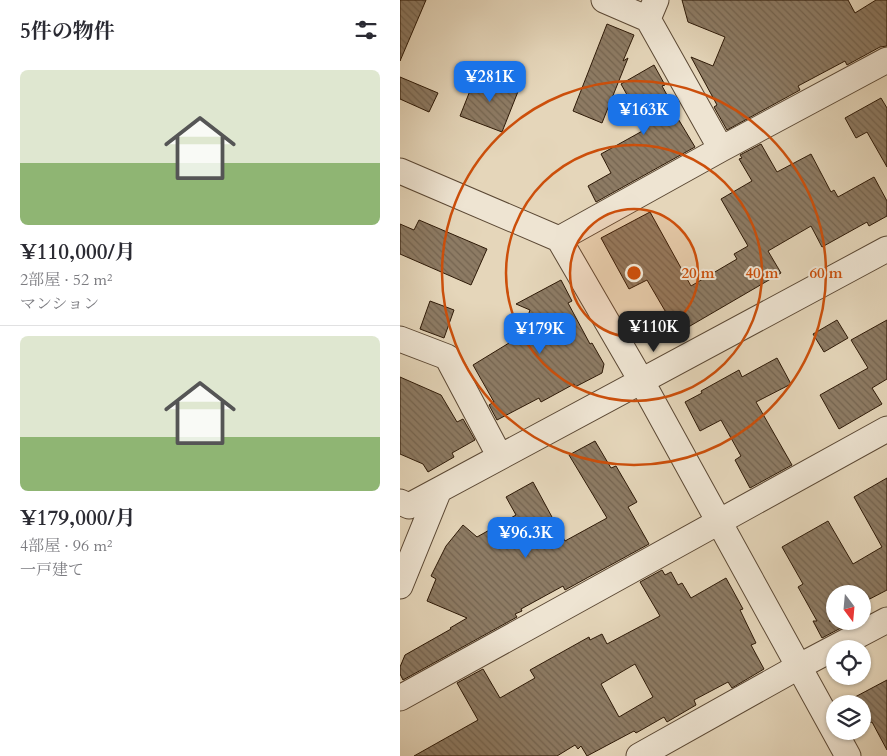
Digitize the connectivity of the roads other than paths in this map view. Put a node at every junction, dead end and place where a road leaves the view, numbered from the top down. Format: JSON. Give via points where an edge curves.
{"nodes":[{"id":1,"x":604,"y":0,"type":"edge"},
{"id":2,"x":652,"y":10,"type":"edge"},
{"id":3,"x":887,"y":60,"type":"edge"},
{"id":4,"x":721,"y":149,"type":"junction"},
{"id":5,"x":400,"y":171,"type":"edge"},
{"id":6,"x":559,"y":239,"type":"junction"},
{"id":7,"x":887,"y":249,"type":"edge"},
{"id":8,"x":400,"y":338,"type":"edge"},
{"id":9,"x":642,"y":382,"type":"junction"},
{"id":10,"x":887,"y":429,"type":"edge"},
{"id":11,"x":500,"y":457,"type":"junction"},
{"id":12,"x":439,"y":490,"type":"junction"},
{"id":13,"x":400,"y":502,"type":"edge"},
{"id":14,"x":718,"y":521,"type":"junction"},
{"id":15,"x":400,"y":586,"type":"edge"},
{"id":16,"x":887,"y":620,"type":"edge"},
{"id":17,"x":798,"y":667,"type":"junction"},
{"id":18,"x":400,"y":698,"type":"edge"},
{"id":19,"x":639,"y":756,"type":"edge"},
{"id":20,"x":848,"y":756,"type":"edge"}],
"edges":[{"from":1,"to":2,"type":"street"},
{"from":2,"to":4,"type":"street"},
{"from":3,"to":4,"type":"street"},
{"from":4,"to":6,"type":"street"},
{"from":5,"to":6,"type":"street"},
{"from":6,"to":9,"type":"street"},
{"from":7,"to":9,"type":"street"},
{"from":8,"to":11,"type":"street","via":[[447,357]]},
{"from":9,"to":11,"type":"street"},
{"from":9,"to":14,"type":"street"},
{"from":10,"to":14,"type":"street"},
{"from":11,"to":12,"type":"street"},
{"from":12,"to":13,"type":"street","via":[[409,506]]},
{"from":12,"to":15,"type":"street"},
{"from":14,"to":17,"type":"street"},
{"from":14,"to":18,"type":"street"},
{"from":16,"to":17,"type":"street"},
{"from":17,"to":19,"type":"street"},
{"from":17,"to":20,"type":"street"}]}
